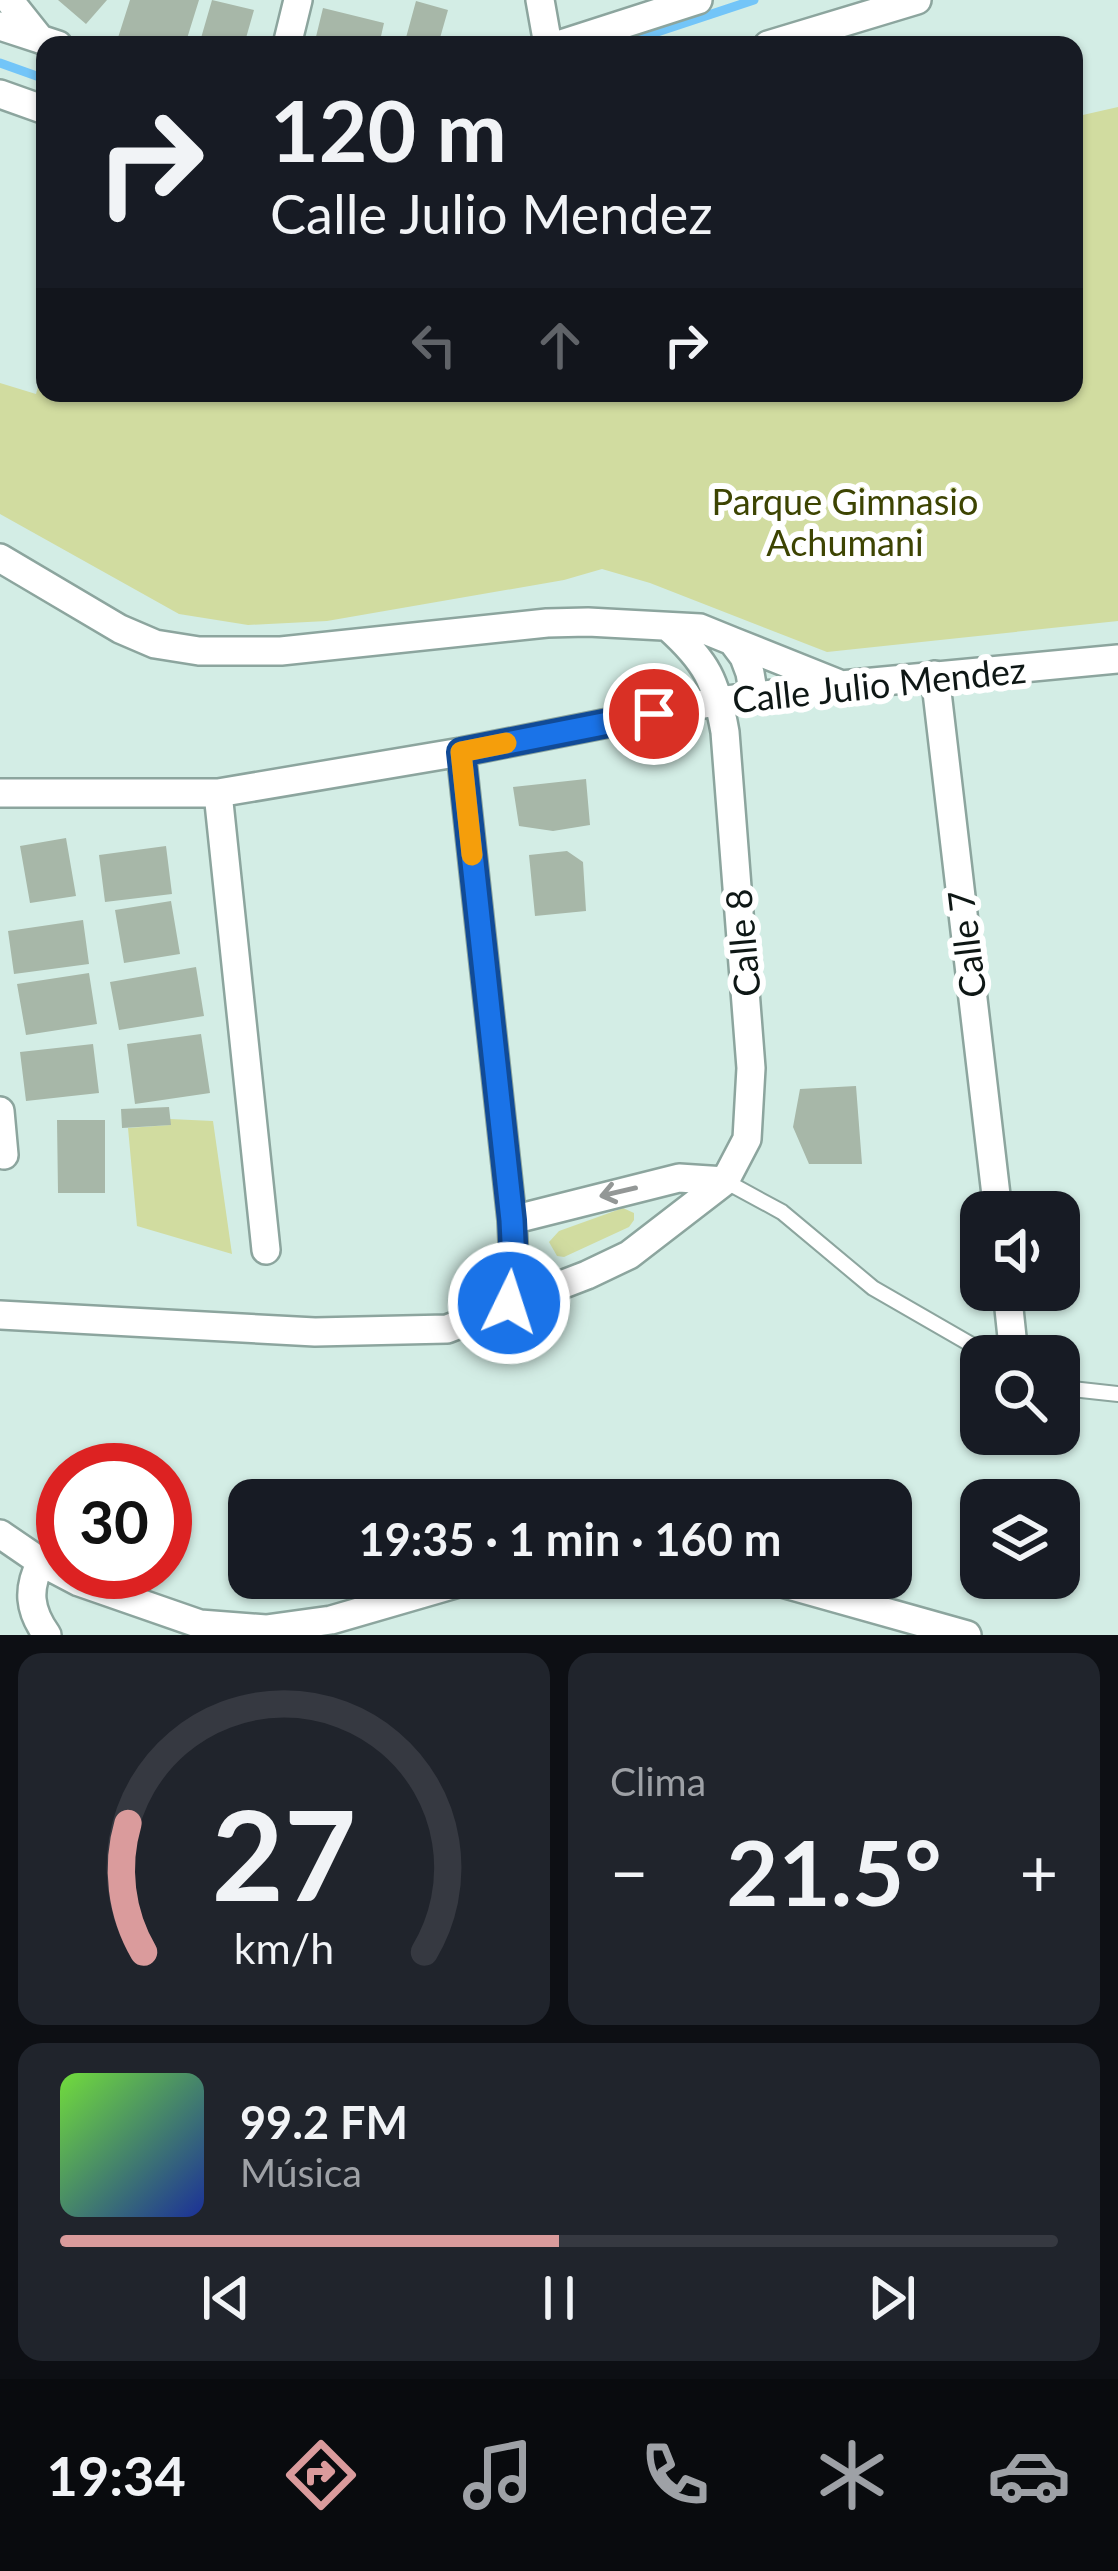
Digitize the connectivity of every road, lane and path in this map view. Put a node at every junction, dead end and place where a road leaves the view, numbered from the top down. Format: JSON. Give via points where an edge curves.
{"nodes":[{"id":1,"x":9,"y":0,"type":"edge"},
{"id":2,"x":298,"y":0,"type":"edge"},
{"id":3,"x":540,"y":0,"type":"edge"},
{"id":4,"x":698,"y":0,"type":"edge"},
{"id":5,"x":917,"y":0,"type":"edge"},
{"id":6,"x":0,"y":26,"type":"edge"},
{"id":7,"x":43,"y":36,"type":"edge"},
{"id":8,"x":288,"y":36,"type":"edge"},
{"id":9,"x":546,"y":36,"type":"edge"},
{"id":10,"x":586,"y":36,"type":"edge"},
{"id":11,"x":798,"y":36,"type":"edge"},
{"id":12,"x":36,"y":38,"type":"edge"},
{"id":13,"x":0,"y":94,"type":"edge"},
{"id":14,"x":36,"y":107,"type":"edge"},
{"id":15,"x":0,"y":558,"type":"edge"},
{"id":16,"x":668,"y":627,"type":"junction"},
{"id":17,"x":732,"y":641,"type":"junction"},
{"id":18,"x":1118,"y":659,"type":"edge"},
{"id":19,"x":935,"y":675,"type":"junction"},
{"id":20,"x":841,"y":685,"type":"junction"},
{"id":21,"x":754,"y":697,"type":"junction"},
{"id":22,"x":719,"y":701,"type":"junction"},
{"id":23,"x":461,"y":752,"type":"junction"},
{"id":24,"x":0,"y":793,"type":"edge"},
{"id":25,"x":218,"y":793,"type":"junction"},
{"id":26,"x":0,"y":1111,"type":"edge"},
{"id":27,"x":4,"y":1155,"type":"dead end"},
{"id":28,"x":725,"y":1180,"type":"junction"},
{"id":29,"x":996,"y":1191,"type":"edge"},
{"id":30,"x":512,"y":1220,"type":"junction"},
{"id":31,"x":266,"y":1250,"type":"dead end"},
{"id":32,"x":509,"y":1303,"type":"junction"},
{"id":33,"x":0,"y":1315,"type":"edge"},
{"id":34,"x":960,"y":1338,"type":"edge"},
{"id":35,"x":1080,"y":1390,"type":"edge"},
{"id":36,"x":1118,"y":1394,"type":"edge"},
{"id":37,"x":0,"y":1534,"type":"edge"},
{"id":38,"x":36,"y":1559,"type":"edge"},
{"id":39,"x":36,"y":1573,"type":"edge"},
{"id":40,"x":128,"y":1599,"type":"edge"},
{"id":41,"x":404,"y":1599,"type":"edge"},
{"id":42,"x":839,"y":1599,"type":"edge"},
{"id":43,"x":47,"y":1635,"type":"edge"},
{"id":44,"x":967,"y":1635,"type":"edge"}],
"edges":[{"from":1,"to":7,"type":"street"},
{"from":2,"to":8,"type":"street"},
{"from":3,"to":9,"type":"street"},
{"from":4,"to":10,"type":"street"},
{"from":5,"to":11,"type":"street"},
{"from":6,"to":12,"type":"street"},
{"from":13,"to":14,"type":"street"},
{"from":15,"to":16,"type":"street","via":[[120,629],[199,651],[281,651],[547,622]]},
{"from":16,"to":17,"type":"street"},
{"from":16,"to":22,"type":"street","name":"Calle 8","via":[[704,664]]},
{"from":17,"to":20,"type":"street"},
{"from":17,"to":21,"type":"street"},
{"from":18,"to":19,"type":"street","name":"Calle Julio Mendez"},
{"from":19,"to":20,"type":"street","name":"Calle Julio Mendez"},
{"from":19,"to":29,"type":"street","name":"Calle 7"},
{"from":20,"to":21,"type":"street","name":"Calle Julio Mendez"},
{"from":21,"to":22,"type":"street","name":"Calle Julio Mendez"},
{"from":22,"to":23,"type":"street","name":"Calle Julio Mendez"},
{"from":22,"to":28,"type":"street","name":"Calle 8","via":[[752,1069],[747,1139]]},
{"from":23,"to":25,"type":"street","name":"Calle Julio Mendez"},
{"from":23,"to":30,"type":"street"},
{"from":24,"to":25,"type":"street","name":"Calle Julio Mendez"},
{"from":25,"to":31,"type":"street"},
{"from":26,"to":27,"type":"street"},
{"from":28,"to":30,"type":"street","one_way":true,"via":[[679,1178]]},
{"from":28,"to":32,"type":"street","via":[[629,1255]]},
{"from":28,"to":34,"type":"lane","via":[[782,1211],[873,1288]]},
{"from":30,"to":32,"type":"street"},
{"from":32,"to":33,"type":"street","via":[[427,1330]]},
{"from":35,"to":36,"type":"lane"},
{"from":37,"to":38,"type":"street"},
{"from":39,"to":43,"type":"street","via":[[34,1618]]},
{"from":40,"to":41,"type":"street","via":[[200,1624],[266,1629]]},
{"from":42,"to":44,"type":"street"}]}
